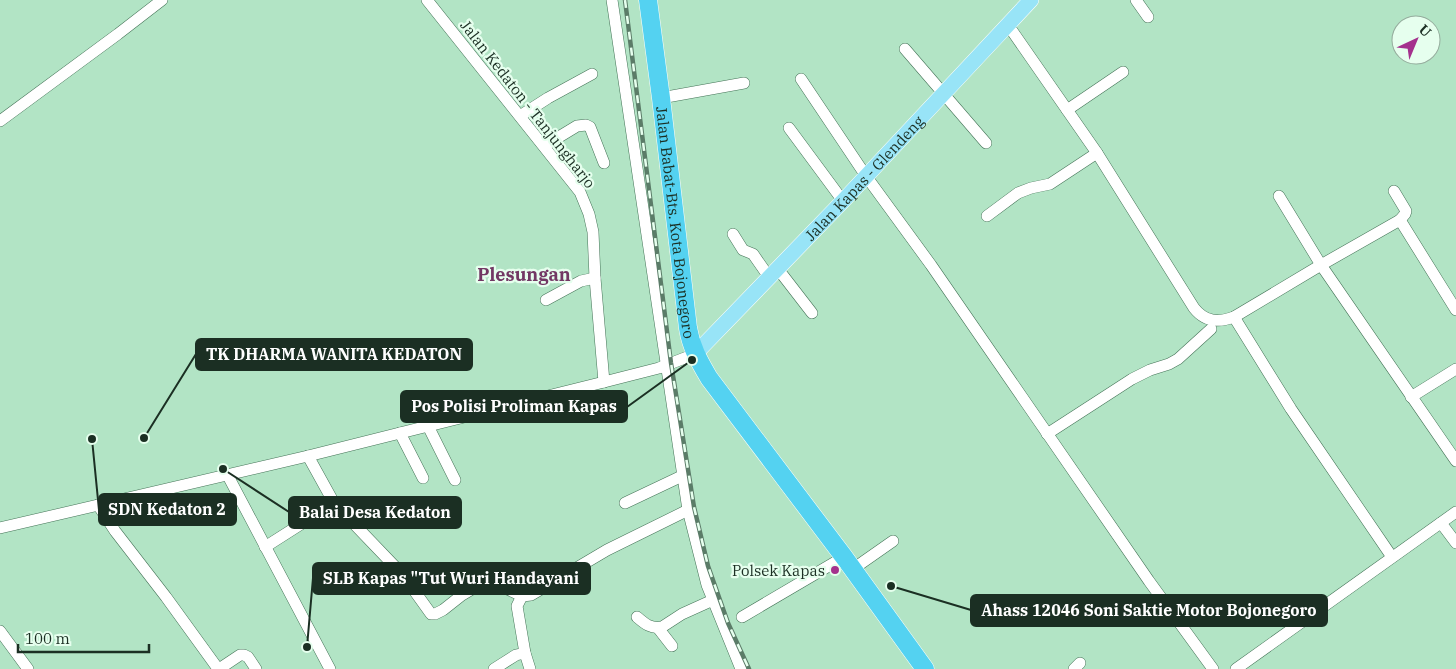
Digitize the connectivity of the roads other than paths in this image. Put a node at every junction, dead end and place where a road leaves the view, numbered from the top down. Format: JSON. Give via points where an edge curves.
{"nodes":[{"id":1,"x":162,"y":0,"type":"edge"},
{"id":2,"x":427,"y":0,"type":"edge"},
{"id":3,"x":612,"y":0,"type":"edge"},
{"id":4,"x":648,"y":0,"type":"edge"},
{"id":5,"x":1031,"y":0,"type":"edge"},
{"id":6,"x":1136,"y":0,"type":"edge"},
{"id":7,"x":1148,"y":17,"type":"dead end"},
{"id":8,"x":1008,"y":24,"type":"junction"},
{"id":9,"x":905,"y":49,"type":"dead end"},
{"id":10,"x":1123,"y":72,"type":"dead end"},
{"id":11,"x":592,"y":74,"type":"dead end"},
{"id":12,"x":800,"y":79,"type":"dead end"},
{"id":13,"x":744,"y":83,"type":"dead end"},
{"id":14,"x":943,"y":93,"type":"junction"},
{"id":15,"x":661,"y":98,"type":"junction"},
{"id":16,"x":1067,"y":110,"type":"junction"},
{"id":17,"x":520,"y":116,"type":"junction"},
{"id":18,"x":0,"y":121,"type":"edge"},
{"id":19,"x":789,"y":128,"type":"dead end"},
{"id":20,"x":986,"y":143,"type":"dead end"},
{"id":21,"x":544,"y":146,"type":"junction"},
{"id":22,"x":1096,"y":153,"type":"junction"},
{"id":23,"x":604,"y":163,"type":"dead end"},
{"id":24,"x":866,"y":176,"type":"junction"},
{"id":25,"x":1394,"y":191,"type":"dead end"},
{"id":26,"x":1279,"y":196,"type":"dead end"},
{"id":27,"x":843,"y":201,"type":"junction"},
{"id":28,"x":987,"y":216,"type":"dead end"},
{"id":29,"x":1400,"y":220,"type":"junction"},
{"id":30,"x":733,"y":234,"type":"dead end"},
{"id":31,"x":1321,"y":265,"type":"junction"},
{"id":32,"x":773,"y":273,"type":"junction"},
{"id":33,"x":595,"y":278,"type":"junction"},
{"id":34,"x":546,"y":300,"type":"dead end"},
{"id":35,"x":1456,"y":310,"type":"edge"},
{"id":36,"x":812,"y":313,"type":"dead end"},
{"id":37,"x":1201,"y":316,"type":"junction"},
{"id":38,"x":1230,"y":319,"type":"junction"},
{"id":39,"x":1211,"y":329,"type":"junction"},
{"id":40,"x":695,"y":354,"type":"junction"},
{"id":41,"x":666,"y":365,"type":"junction"},
{"id":42,"x":1456,"y":369,"type":"edge"},
{"id":43,"x":604,"y":382,"type":"junction"},
{"id":44,"x":1411,"y":398,"type":"junction"},
{"id":45,"x":428,"y":426,"type":"junction"},
{"id":46,"x":400,"y":433,"type":"junction"},
{"id":47,"x":1047,"y":434,"type":"junction"},
{"id":48,"x":308,"y":456,"type":"junction"},
{"id":49,"x":1456,"y":461,"type":"edge"},
{"id":50,"x":227,"y":474,"type":"junction"},
{"id":51,"x":682,"y":476,"type":"junction"},
{"id":52,"x":423,"y":478,"type":"dead end"},
{"id":53,"x":455,"y":480,"type":"dead end"},
{"id":54,"x":334,"y":503,"type":"junction"},
{"id":55,"x":625,"y":503,"type":"dead end"},
{"id":56,"x":98,"y":505,"type":"junction"},
{"id":57,"x":688,"y":510,"type":"junction"},
{"id":58,"x":1456,"y":512,"type":"edge"},
{"id":59,"x":1441,"y":523,"type":"junction"},
{"id":60,"x":0,"y":528,"type":"edge"},
{"id":61,"x":893,"y":541,"type":"dead end"},
{"id":62,"x":1456,"y":543,"type":"edge"},
{"id":63,"x":265,"y":548,"type":"junction"},
{"id":64,"x":1392,"y":557,"type":"junction"},
{"id":65,"x":848,"y":563,"type":"junction"},
{"id":66,"x":522,"y":596,"type":"junction"},
{"id":67,"x":713,"y":600,"type":"junction"},
{"id":68,"x":637,"y":617,"type":"dead end"},
{"id":69,"x":742,"y":617,"type":"dead end"},
{"id":70,"x":658,"y":628,"type":"junction"},
{"id":71,"x":0,"y":631,"type":"edge"},
{"id":72,"x":672,"y":646,"type":"dead end"},
{"id":73,"x":525,"y":653,"type":"junction"},
{"id":74,"x":28,"y":669,"type":"edge"},
{"id":75,"x":256,"y":669,"type":"edge"},
{"id":76,"x":330,"y":669,"type":"edge"},
{"id":77,"x":494,"y":669,"type":"edge"},
{"id":78,"x":530,"y":669,"type":"edge"},
{"id":79,"x":741,"y":669,"type":"edge"},
{"id":80,"x":925,"y":669,"type":"edge"},
{"id":81,"x":1213,"y":669,"type":"edge"},
{"id":82,"x":1236,"y":669,"type":"edge"}],
"edges":[{"from":1,"to":18,"type":"street"},
{"from":2,"to":17,"type":"street","name":"Jalan Kedaton - Tanjungharjo"},
{"from":3,"to":41,"type":"street"},
{"from":4,"to":15,"type":"highway","name":"Jalan Babat-Bts. Kota Bojonegoro"},
{"from":5,"to":8,"type":"main road","name":"Jalan Kapas - Glendeng"},
{"from":6,"to":7,"type":"street"},
{"from":8,"to":14,"type":"main road","name":"Jalan Kapas - Glendeng"},
{"from":8,"to":16,"type":"street"},
{"from":9,"to":14,"type":"street"},
{"from":10,"to":16,"type":"street"},
{"from":11,"to":17,"type":"street"},
{"from":12,"to":24,"type":"street"},
{"from":13,"to":15,"type":"street"},
{"from":14,"to":20,"type":"street"},
{"from":14,"to":24,"type":"main road","name":"Jalan Kapas - Glendeng"},
{"from":15,"to":40,"type":"highway","name":"Jalan Babat-Bts. Kota Bojonegoro","via":[[688,328]]},
{"from":16,"to":22,"type":"street"},
{"from":17,"to":21,"type":"street","name":"Jalan Kedaton - Tanjungharjo"},
{"from":19,"to":27,"type":"street"},
{"from":21,"to":23,"type":"street","via":[[577,126],[586,125],[590,127]]},
{"from":21,"to":33,"type":"street","name":"Jalan Kedaton - Tanjungharjo","via":[[580,192],[589,214]]},
{"from":22,"to":28,"type":"street","via":[[1050,184],[1018,193]]},
{"from":22,"to":37,"type":"street"},
{"from":24,"to":27,"type":"main road","name":"Jalan Kapas - Glendeng"},
{"from":24,"to":47,"type":"street"},
{"from":25,"to":29,"type":"street","via":[[1406,210]]},
{"from":26,"to":31,"type":"street"},
{"from":27,"to":32,"type":"main road","name":"Jalan Kapas - Glendeng"},
{"from":29,"to":31,"type":"street"},
{"from":29,"to":35,"type":"street"},
{"from":30,"to":32,"type":"street","via":[[743,250]]},
{"from":31,"to":38,"type":"street"},
{"from":31,"to":44,"type":"street"},
{"from":32,"to":36,"type":"street"},
{"from":32,"to":40,"type":"main road","name":"Jalan Kapas - Glendeng"},
{"from":33,"to":34,"type":"street","via":[[581,281]]},
{"from":33,"to":43,"type":"street","name":"Jalan Kedaton - Tanjungharjo"},
{"from":37,"to":38,"type":"street","via":[[1215,321]]},
{"from":37,"to":39,"type":"street","via":[[1205,326]]},
{"from":38,"to":39,"type":"street"},
{"from":38,"to":64,"type":"street"},
{"from":39,"to":47,"type":"street","via":[[1178,359],[1140,374]]},
{"from":40,"to":41,"type":"street"},
{"from":40,"to":65,"type":"highway","name":"Jalan Babat-Bts. Kota Bojonegoro","via":[[709,378]]},
{"from":41,"to":43,"type":"street"},
{"from":41,"to":51,"type":"street"},
{"from":42,"to":44,"type":"street"},
{"from":43,"to":45,"type":"street"},
{"from":44,"to":49,"type":"street"},
{"from":45,"to":46,"type":"street"},
{"from":45,"to":53,"type":"street"},
{"from":46,"to":48,"type":"street"},
{"from":46,"to":52,"type":"street"},
{"from":47,"to":81,"type":"street"},
{"from":48,"to":50,"type":"street"},
{"from":48,"to":54,"type":"street"},
{"from":50,"to":56,"type":"street"},
{"from":50,"to":63,"type":"street"},
{"from":51,"to":55,"type":"street"},
{"from":51,"to":57,"type":"street"},
{"from":54,"to":63,"type":"street"},
{"from":54,"to":66,"type":"street","via":[[403,575],[430,614],[443,610],[462,594],[484,583],[499,585]]},
{"from":56,"to":60,"type":"street"},
{"from":56,"to":75,"type":"street","via":[[216,666],[222,668],[244,654]]},
{"from":57,"to":66,"type":"street","via":[[607,550],[537,592]]},
{"from":57,"to":67,"type":"street"},
{"from":58,"to":59,"type":"street"},
{"from":59,"to":62,"type":"street"},
{"from":59,"to":64,"type":"street"},
{"from":61,"to":65,"type":"street"},
{"from":63,"to":76,"type":"street"},
{"from":64,"to":82,"type":"street"},
{"from":65,"to":69,"type":"street"},
{"from":65,"to":80,"type":"highway","name":"Jalan Babat-Bts. Kota Bojonegoro"},
{"from":66,"to":73,"type":"street","via":[[517,606]]},
{"from":67,"to":70,"type":"street"},
{"from":67,"to":79,"type":"street"},
{"from":68,"to":70,"type":"street","via":[[649,627]]},
{"from":70,"to":72,"type":"street"},
{"from":71,"to":74,"type":"street"},
{"from":73,"to":77,"type":"street"},
{"from":73,"to":78,"type":"street"}]}
